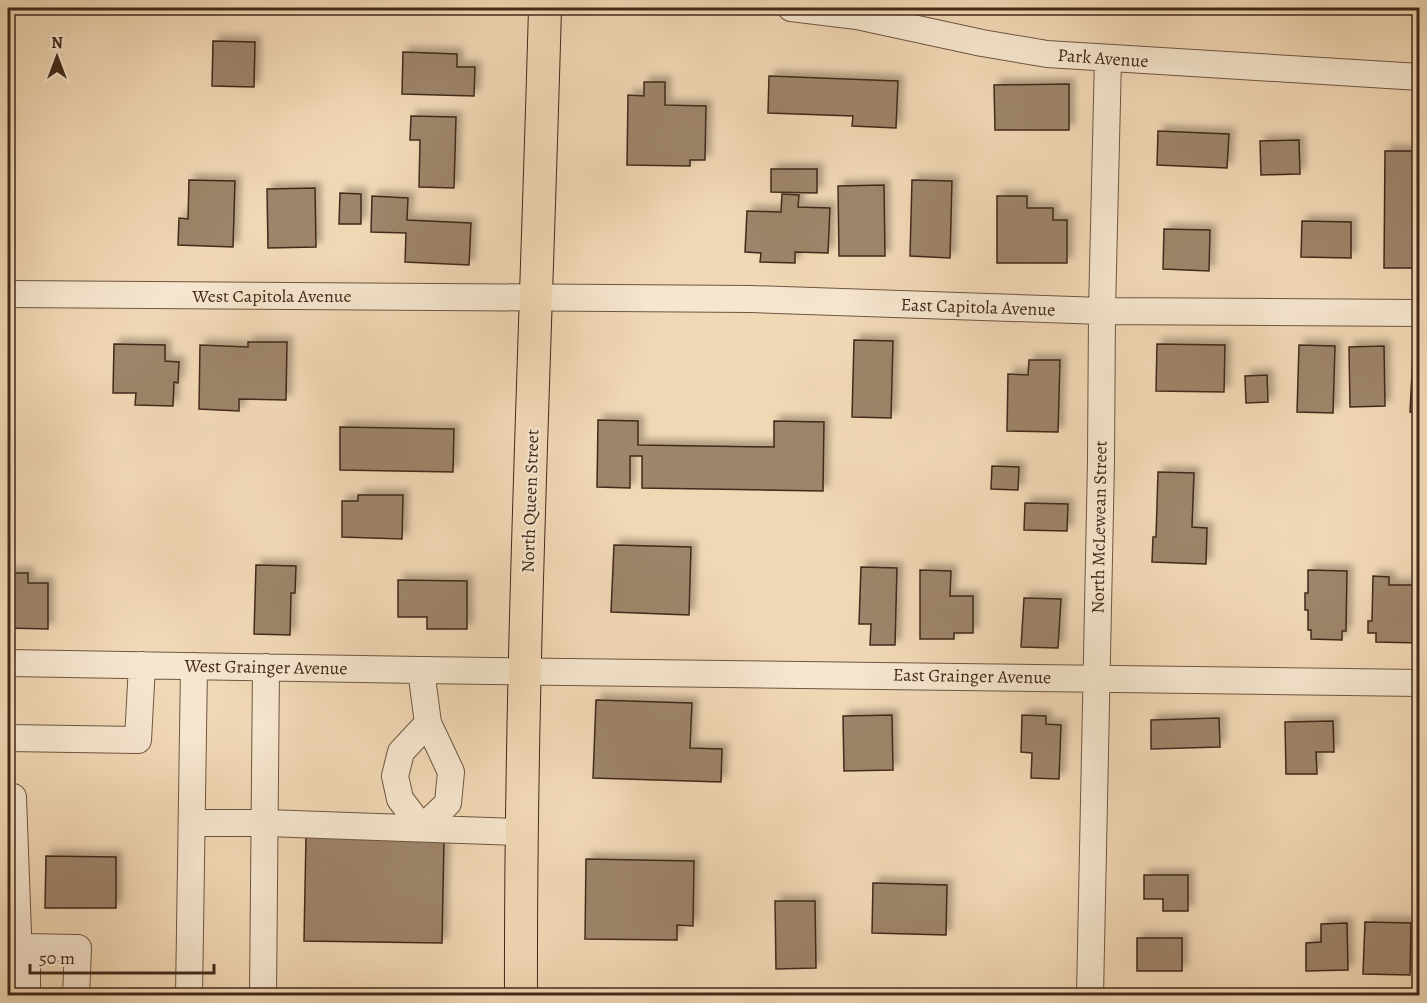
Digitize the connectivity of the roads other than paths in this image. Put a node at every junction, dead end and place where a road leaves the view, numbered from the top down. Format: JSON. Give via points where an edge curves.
{"nodes":[{"id":1,"x":545,"y":8,"type":"edge"},
{"id":2,"x":791,"y":8,"type":"edge"},
{"id":3,"x":1108,"y":58,"type":"junction"},
{"id":4,"x":1419,"y":77,"type":"edge"},
{"id":5,"x":8,"y":294,"type":"edge"},
{"id":6,"x":537,"y":298,"type":"junction"},
{"id":7,"x":1102,"y":311,"type":"junction"},
{"id":8,"x":1419,"y":313,"type":"edge"},
{"id":9,"x":8,"y":663,"type":"edge"},
{"id":10,"x":142,"y":665,"type":"junction"},
{"id":11,"x":194,"y":666,"type":"junction"},
{"id":12,"x":266,"y":667,"type":"junction"},
{"id":13,"x":421,"y":670,"type":"junction"},
{"id":14,"x":524,"y":671,"type":"junction"},
{"id":15,"x":1095,"y":678,"type":"junction"},
{"id":16,"x":1419,"y":683,"type":"edge"},
{"id":17,"x":428,"y":723,"type":"junction"},
{"id":18,"x":8,"y":738,"type":"edge"},
{"id":19,"x":10,"y":797,"type":"edge"},
{"id":20,"x":192,"y":823,"type":"junction"},
{"id":21,"x":266,"y":823,"type":"junction"},
{"id":22,"x":422,"y":828,"type":"junction"},
{"id":23,"x":520,"y":832,"type":"junction"},
{"id":24,"x":17,"y":933,"type":"edge"},
{"id":25,"x":27,"y":996,"type":"edge"},
{"id":26,"x":76,"y":996,"type":"edge"},
{"id":27,"x":189,"y":996,"type":"edge"},
{"id":28,"x":263,"y":996,"type":"edge"},
{"id":29,"x":521,"y":996,"type":"edge"},
{"id":30,"x":1090,"y":996,"type":"edge"}],
"edges":[{"from":1,"to":6,"type":"main road","name":"North Queen Street"},
{"from":2,"to":3,"type":"street","name":"Park Avenue","via":[[858,16],[1047,54]]},
{"from":3,"to":4,"type":"street","name":"Park Avenue"},
{"from":3,"to":7,"type":"street","name":"North McLewean Street"},
{"from":5,"to":6,"type":"street","name":"West Capitola Avenue"},
{"from":6,"to":7,"type":"street","name":"East Capitola Avenue","via":[[751,299]]},
{"from":6,"to":14,"type":"main road","name":"North Queen Street"},
{"from":7,"to":8,"type":"street","name":"East Capitola Avenue"},
{"from":7,"to":15,"type":"street","name":"North McLewean Street"},
{"from":9,"to":10,"type":"street","name":"West Grainger Avenue"},
{"from":10,"to":11,"type":"street","name":"West Grainger Avenue"},
{"from":10,"to":18,"type":"street","via":[[138,740]]},
{"from":11,"to":12,"type":"street","name":"West Grainger Avenue"},
{"from":11,"to":20,"type":"street"},
{"from":12,"to":13,"type":"street","name":"West Grainger Avenue"},
{"from":12,"to":21,"type":"street"},
{"from":13,"to":14,"type":"street","name":"West Grainger Avenue"},
{"from":13,"to":17,"type":"street"},
{"from":14,"to":15,"type":"street","name":"East Grainger Avenue"},
{"from":14,"to":23,"type":"main road","name":"North Queen Street"},
{"from":15,"to":16,"type":"street","name":"East Grainger Avenue"},
{"from":15,"to":30,"type":"street","name":"North McLewean Street"},
{"from":17,"to":22,"type":"street","via":[[451,772],[447,803]]},
{"from":17,"to":22,"type":"street","via":[[401,752],[395,776],[400,799]]},
{"from":19,"to":24,"type":"street"},
{"from":20,"to":21,"type":"street"},
{"from":20,"to":27,"type":"street"},
{"from":21,"to":22,"type":"street"},
{"from":21,"to":28,"type":"street"},
{"from":22,"to":23,"type":"street"},
{"from":23,"to":29,"type":"main road","name":"North Queen Street"},
{"from":24,"to":25,"type":"street"},
{"from":24,"to":26,"type":"street","via":[[78,948]]}]}
